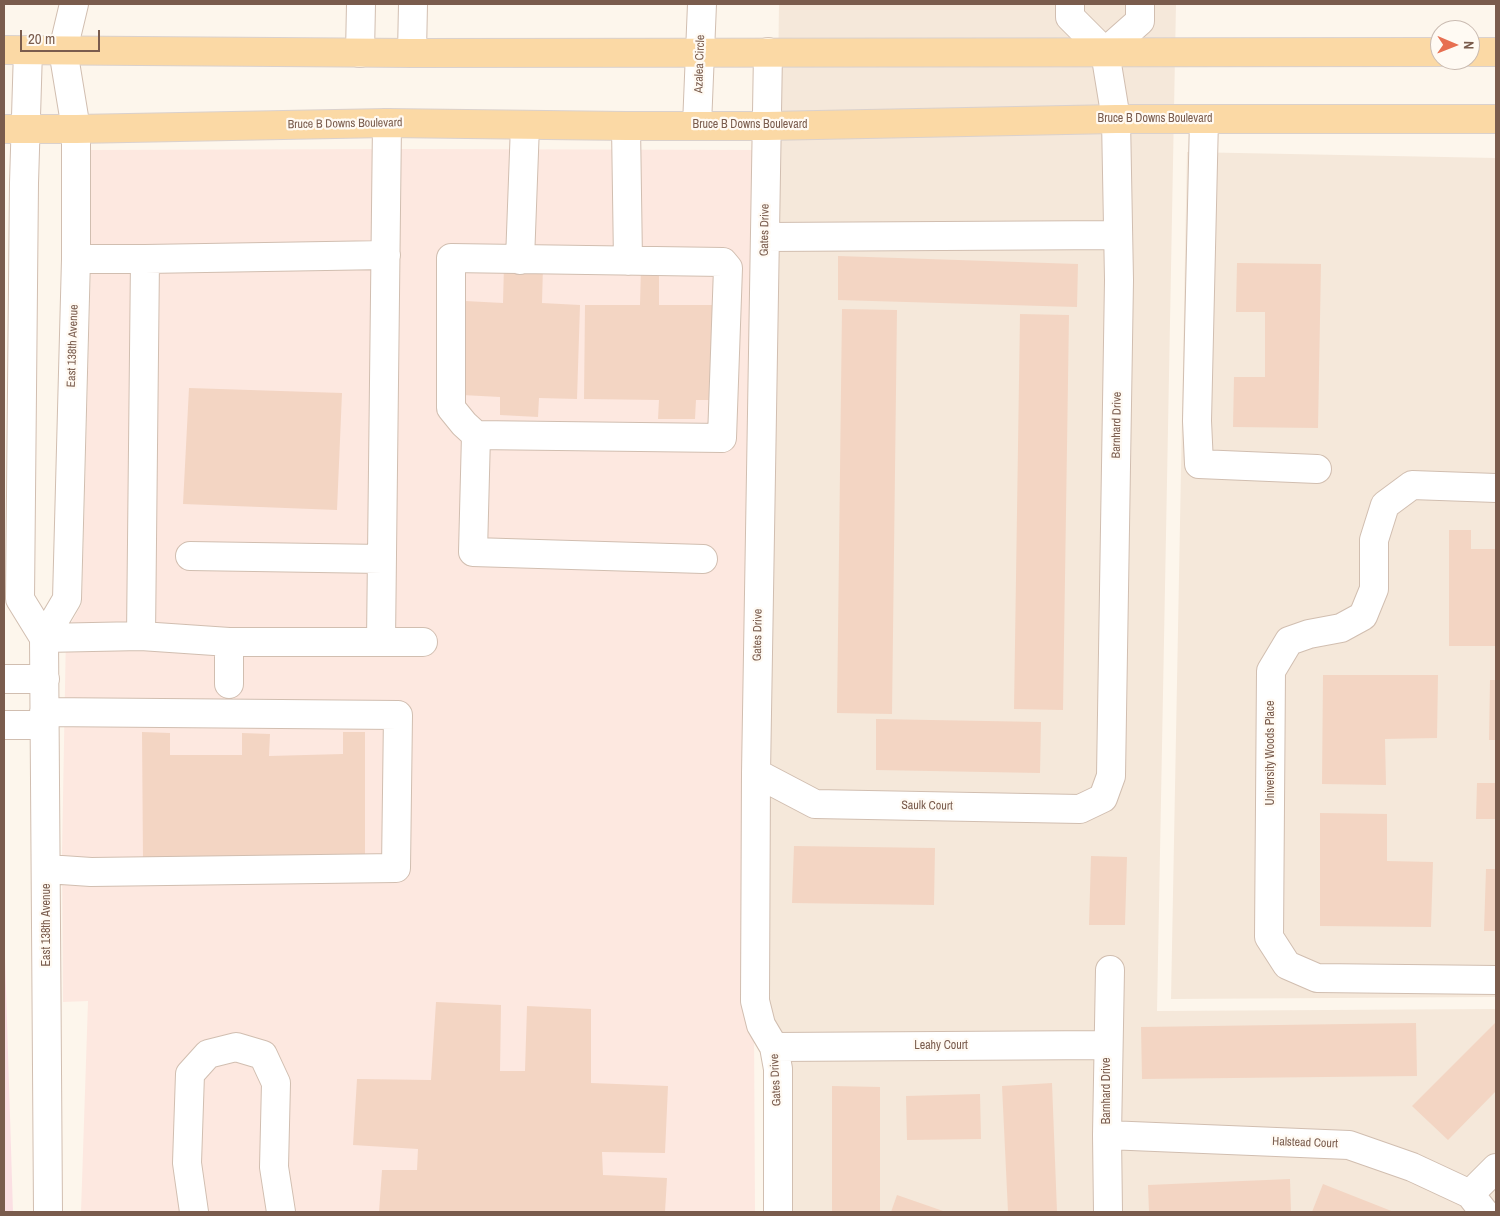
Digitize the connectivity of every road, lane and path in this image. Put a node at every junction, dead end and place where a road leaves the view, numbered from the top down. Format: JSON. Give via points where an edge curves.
{"nodes":[{"id":1,"x":74,"y":4,"type":"edge"},
{"id":2,"x":361,"y":4,"type":"edge"},
{"id":3,"x":413,"y":4,"type":"edge"},
{"id":4,"x":702,"y":4,"type":"edge"},
{"id":5,"x":1070,"y":4,"type":"edge"},
{"id":6,"x":1140,"y":4,"type":"edge"},
{"id":7,"x":16,"y":50,"type":"edge"},
{"id":8,"x":63,"y":50,"type":"junction"},
{"id":9,"x":700,"y":52,"type":"junction"},
{"id":10,"x":768,"y":52,"type":"junction"},
{"id":11,"x":1105,"y":52,"type":"junction"},
{"id":12,"x":1430,"y":52,"type":"edge"},
{"id":13,"x":1480,"y":52,"type":"edge"},
{"id":14,"x":1496,"y":52,"type":"edge"},
{"id":15,"x":360,"y":53,"type":"junction"},
{"id":16,"x":412,"y":54,"type":"junction"},
{"id":17,"x":1116,"y":119,"type":"junction"},
{"id":18,"x":1204,"y":119,"type":"junction"},
{"id":19,"x":1496,"y":119,"type":"edge"},
{"id":20,"x":387,"y":123,"type":"junction"},
{"id":21,"x":525,"y":125,"type":"junction"},
{"id":22,"x":698,"y":125,"type":"junction"},
{"id":23,"x":626,"y":126,"type":"junction"},
{"id":24,"x":767,"y":126,"type":"junction"},
{"id":25,"x":14,"y":129,"type":"edge"},
{"id":26,"x":76,"y":129,"type":"junction"},
{"id":27,"x":1118,"y":235,"type":"junction"},
{"id":28,"x":765,"y":237,"type":"junction"},
{"id":29,"x":386,"y":255,"type":"junction"},
{"id":30,"x":76,"y":259,"type":"junction"},
{"id":31,"x":144,"y":260,"type":"junction"},
{"id":32,"x":520,"y":260,"type":"junction"},
{"id":33,"x":628,"y":261,"type":"junction"},
{"id":34,"x":14,"y":265,"type":"edge"},
{"id":35,"x":476,"y":436,"type":"junction"},
{"id":36,"x":1317,"y":469,"type":"dead end"},
{"id":37,"x":1496,"y":488,"type":"edge"},
{"id":38,"x":190,"y":556,"type":"dead end"},
{"id":39,"x":382,"y":559,"type":"junction"},
{"id":40,"x":703,"y":560,"type":"dead end"},
{"id":41,"x":141,"y":636,"type":"junction"},
{"id":42,"x":44,"y":638,"type":"junction"},
{"id":43,"x":381,"y":641,"type":"junction"},
{"id":44,"x":229,"y":642,"type":"junction"},
{"id":45,"x":423,"y":642,"type":"dead end"},
{"id":46,"x":4,"y":679,"type":"edge"},
{"id":47,"x":45,"y":679,"type":"junction"},
{"id":48,"x":229,"y":684,"type":"dead end"},
{"id":49,"x":44,"y":719,"type":"junction"},
{"id":50,"x":4,"y":725,"type":"edge"},
{"id":51,"x":756,"y":773,"type":"junction"},
{"id":52,"x":1103,"y":798,"type":"joint"},
{"id":53,"x":47,"y":869,"type":"junction"},
{"id":54,"x":1110,"y":970,"type":"dead end"},
{"id":55,"x":1496,"y":980,"type":"edge"},
{"id":56,"x":1107,"y":1045,"type":"junction"},
{"id":57,"x":774,"y":1047,"type":"junction"},
{"id":58,"x":1107,"y":1135,"type":"junction"},
{"id":59,"x":1496,"y":1168,"type":"edge"},
{"id":60,"x":1477,"y":1203,"type":"edge"},
{"id":61,"x":48,"y":1212,"type":"edge"},
{"id":62,"x":194,"y":1212,"type":"edge"},
{"id":63,"x":281,"y":1212,"type":"edge"},
{"id":64,"x":778,"y":1212,"type":"edge"},
{"id":65,"x":1108,"y":1212,"type":"edge"}],
"edges":[{"from":1,"to":8,"type":"street"},
{"from":2,"to":15,"type":"street"},
{"from":3,"to":16,"type":"street"},
{"from":4,"to":9,"type":"street","name":"Azalea Circle"},
{"from":5,"to":11,"type":"street","via":[[1070,18]]},
{"from":6,"to":11,"type":"street","via":[[1140,21]]},
{"from":7,"to":8,"type":"main road"},
{"from":7,"to":25,"type":"street"},
{"from":8,"to":15,"type":"main road"},
{"from":8,"to":26,"type":"street","name":"East 138th Avenue"},
{"from":9,"to":10,"type":"main road"},
{"from":9,"to":16,"type":"main road"},
{"from":9,"to":22,"type":"street","name":"Azalea Circle"},
{"from":10,"to":11,"type":"main road"},
{"from":10,"to":24,"type":"street","name":"Gates Drive"},
{"from":11,"to":12,"type":"main road"},
{"from":11,"to":17,"type":"street","name":"Barnhard Drive"},
{"from":13,"to":14,"type":"main road"},
{"from":15,"to":16,"type":"main road"},
{"from":17,"to":18,"type":"main road","name":"Bruce B Downs Boulevard"},
{"from":17,"to":24,"type":"main road","name":"Bruce B Downs Boulevard"},
{"from":17,"to":27,"type":"street","name":"Barnhard Drive"},
{"from":18,"to":19,"type":"main road","name":"Bruce B Downs Boulevard"},
{"from":18,"to":36,"type":"street","via":[[1197,421],[1199,464]]},
{"from":20,"to":21,"type":"main road","name":"Bruce B Downs Boulevard"},
{"from":20,"to":26,"type":"main road","name":"Bruce B Downs Boulevard"},
{"from":20,"to":29,"type":"street"},
{"from":21,"to":23,"type":"main road","name":"Bruce B Downs Boulevard"},
{"from":21,"to":32,"type":"street"},
{"from":22,"to":23,"type":"main road","name":"Bruce B Downs Boulevard"},
{"from":22,"to":24,"type":"main road","name":"Bruce B Downs Boulevard"},
{"from":23,"to":33,"type":"street"},
{"from":24,"to":28,"type":"street","name":"Gates Drive"},
{"from":25,"to":26,"type":"main road","name":"Bruce B Downs Boulevard"},
{"from":25,"to":34,"type":"street"},
{"from":26,"to":30,"type":"street","name":"East 138th Avenue"},
{"from":27,"to":28,"type":"street"},
{"from":27,"to":52,"type":"street","name":"Barnhard Drive","via":[[1111,776]]},
{"from":28,"to":51,"type":"street","name":"Gates Drive"},
{"from":29,"to":31,"type":"street"},
{"from":29,"to":39,"type":"street"},
{"from":30,"to":31,"type":"street"},
{"from":30,"to":42,"type":"street","name":"East 138th Avenue","via":[[66,599]]},
{"from":31,"to":41,"type":"street"},
{"from":32,"to":33,"type":"street"},
{"from":32,"to":35,"type":"street","via":[[452,258],[451,408]]},
{"from":33,"to":35,"type":"street","via":[[723,262],[728,268],[722,438]]},
{"from":34,"to":42,"type":"street","via":[[20,599]]},
{"from":35,"to":40,"type":"street","via":[[473,552]]},
{"from":37,"to":55,"type":"street","name":"University Woods Place","via":[[1412,485],[1385,505],[1374,540],[1374,589],[1363,616],[1342,628],[1289,641],[1271,671],[1269,937],[1286,965],[1317,978]]},
{"from":38,"to":39,"type":"street"},
{"from":39,"to":43,"type":"street"},
{"from":41,"to":42,"type":"street"},
{"from":41,"to":44,"type":"street"},
{"from":42,"to":47,"type":"street","name":"East 138th Avenue"},
{"from":43,"to":44,"type":"street"},
{"from":43,"to":45,"type":"street"},
{"from":44,"to":48,"type":"street"},
{"from":46,"to":47,"type":"street"},
{"from":47,"to":49,"type":"street","name":"East 138th Avenue"},
{"from":49,"to":50,"type":"street"},
{"from":49,"to":53,"type":"street","name":"East 138th Avenue"},
{"from":49,"to":53,"type":"street","via":[[398,715],[396,868],[90,872]]},
{"from":51,"to":52,"type":"street","name":"Saulk Court","via":[[815,804],[1080,809]]},
{"from":51,"to":57,"type":"street","name":"Gates Drive","via":[[755,1000],[761,1025]]},
{"from":53,"to":61,"type":"street","name":"East 138th Avenue"},
{"from":54,"to":56,"type":"street","name":"Barnhard Drive"},
{"from":56,"to":57,"type":"street","name":"Leahy Court"},
{"from":56,"to":58,"type":"street","name":"Barnhard Drive"},
{"from":57,"to":64,"type":"street","name":"Gates Drive","via":[[778,1069]]},
{"from":58,"to":60,"type":"street","name":"Halstead Court","via":[[1349,1145],[1412,1166]]},
{"from":58,"to":65,"type":"street","name":"Barnhard Drive"},
{"from":59,"to":60,"type":"street"},
{"from":62,"to":63,"type":"street","via":[[187,1163],[190,1074],[208,1054],[236,1047],[263,1056],[276,1083],[274,1168]]}]}
